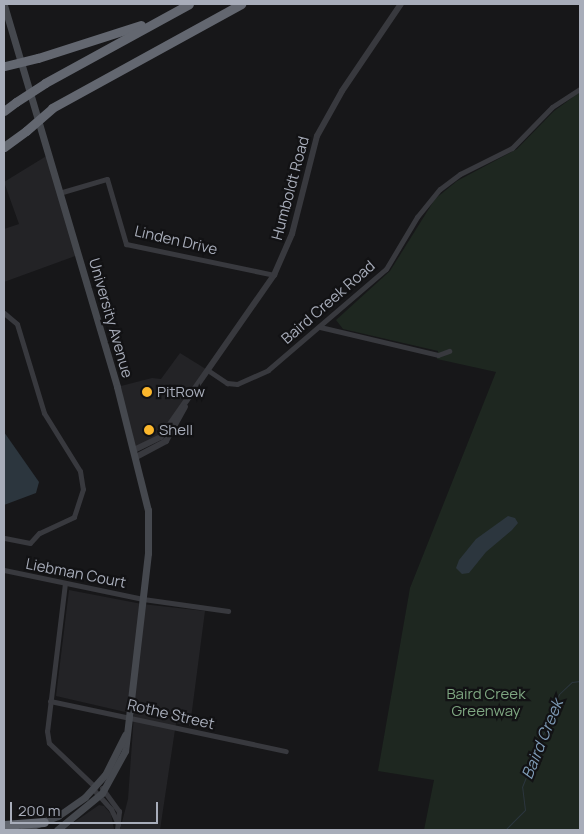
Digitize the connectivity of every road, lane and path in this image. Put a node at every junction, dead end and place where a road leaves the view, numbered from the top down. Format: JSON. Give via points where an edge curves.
{"nodes":[{"id":1,"x":189,"y":4,"type":"edge"},
{"id":2,"x":241,"y":4,"type":"edge"},
{"id":3,"x":401,"y":4,"type":"edge"},
{"id":4,"x":4,"y":5,"type":"edge"},
{"id":5,"x":160,"y":19,"type":"junction"},
{"id":6,"x":4,"y":66,"type":"edge"},
{"id":7,"x":580,"y":89,"type":"edge"},
{"id":8,"x":4,"y":111,"type":"edge"},
{"id":9,"x":25,"y":128,"type":"junction"},
{"id":10,"x":4,"y":141,"type":"edge"},
{"id":11,"x":4,"y":147,"type":"edge"},
{"id":12,"x":59,"y":192,"type":"junction"},
{"id":13,"x":274,"y":275,"type":"junction"},
{"id":14,"x":4,"y":313,"type":"edge"},
{"id":15,"x":320,"y":327,"type":"junction"},
{"id":16,"x":449,"y":352,"type":"dead end"},
{"id":17,"x":209,"y":371,"type":"junction"},
{"id":18,"x":135,"y":454,"type":"junction"},
{"id":19,"x":4,"y":538,"type":"edge"},
{"id":20,"x":4,"y":570,"type":"edge"},
{"id":21,"x":65,"y":583,"type":"junction"},
{"id":22,"x":143,"y":599,"type":"junction"},
{"id":23,"x":228,"y":611,"type":"dead end"},
{"id":24,"x":50,"y":701,"type":"junction"},
{"id":25,"x":128,"y":718,"type":"junction"},
{"id":26,"x":126,"y":734,"type":"junction"},
{"id":27,"x":286,"y":752,"type":"dead end"},
{"id":28,"x":95,"y":787,"type":"junction"},
{"id":29,"x":105,"y":790,"type":"junction"},
{"id":30,"x":100,"y":796,"type":"junction"},
{"id":31,"x":44,"y":822,"type":"junction"},
{"id":32,"x":4,"y":825,"type":"edge"},
{"id":33,"x":118,"y":827,"type":"edge"},
{"id":34,"x":23,"y":830,"type":"edge"},
{"id":35,"x":56,"y":830,"type":"edge"}],
"edges":[{"from":1,"to":5,"type":"highway"},
{"from":2,"to":9,"type":"highway","bridge":true,"via":[[52,108]]},
{"from":3,"to":13,"type":"street","name":"Humboldt Road","via":[[342,91],[317,136],[292,234]]},
{"from":4,"to":12,"type":"main road","name":"University Avenue"},
{"from":5,"to":6,"type":"highway","bridge":true},
{"from":5,"to":8,"type":"highway","bridge":true,"via":[[45,83]]},
{"from":7,"to":15,"type":"street","name":"Baird Creek Road","via":[[552,107],[512,148],[460,174],[440,189],[417,217],[386,269]]},
{"from":9,"to":10,"type":"highway"},
{"from":9,"to":11,"type":"highway"},
{"from":12,"to":13,"type":"street","name":"Linden Drive","via":[[107,179],[126,244]]},
{"from":12,"to":18,"type":"main road","name":"University Avenue"},
{"from":13,"to":17,"type":"street","name":"Humboldt Road"},
{"from":14,"to":19,"type":"street","via":[[16,324],[44,413],[80,471],[83,489],[74,517],[39,532],[30,543]]},
{"from":15,"to":16,"type":"street","via":[[438,355]]},
{"from":15,"to":17,"type":"street","name":"Baird Creek Road","via":[[249,382],[232,384]]},
{"from":17,"to":18,"type":"street","name":"Humboldt Road","via":[[161,437]]},
{"from":18,"to":22,"type":"main road","name":"University Avenue","via":[[148,510]]},
{"from":20,"to":21,"type":"street","name":"Liebman Court"},
{"from":21,"to":22,"type":"street","name":"Liebman Court"},
{"from":21,"to":24,"type":"street"},
{"from":22,"to":23,"type":"street","name":"Liebman Court"},
{"from":22,"to":25,"type":"main road","name":"University Avenue"},
{"from":24,"to":25,"type":"street","name":"Rothe Street"},
{"from":24,"to":28,"type":"street","via":[[49,743]]},
{"from":25,"to":26,"type":"main road","name":"University Avenue"},
{"from":25,"to":27,"type":"street","name":"Rothe Street"},
{"from":26,"to":28,"type":"main road"},
{"from":26,"to":29,"type":"main road","name":"University Avenue","via":[[123,756]]},
{"from":28,"to":29,"type":"street"},
{"from":28,"to":30,"type":"street"},
{"from":28,"to":31,"type":"main road","via":[[70,808]]},
{"from":29,"to":30,"type":"main road","name":"University Avenue"},
{"from":29,"to":33,"type":"street","via":[[119,810]]},
{"from":30,"to":33,"type":"street","via":[[112,810]]},
{"from":30,"to":35,"type":"main road","name":"University Avenue"},
{"from":31,"to":32,"type":"highway"},
{"from":31,"to":34,"type":"main road"}]}
